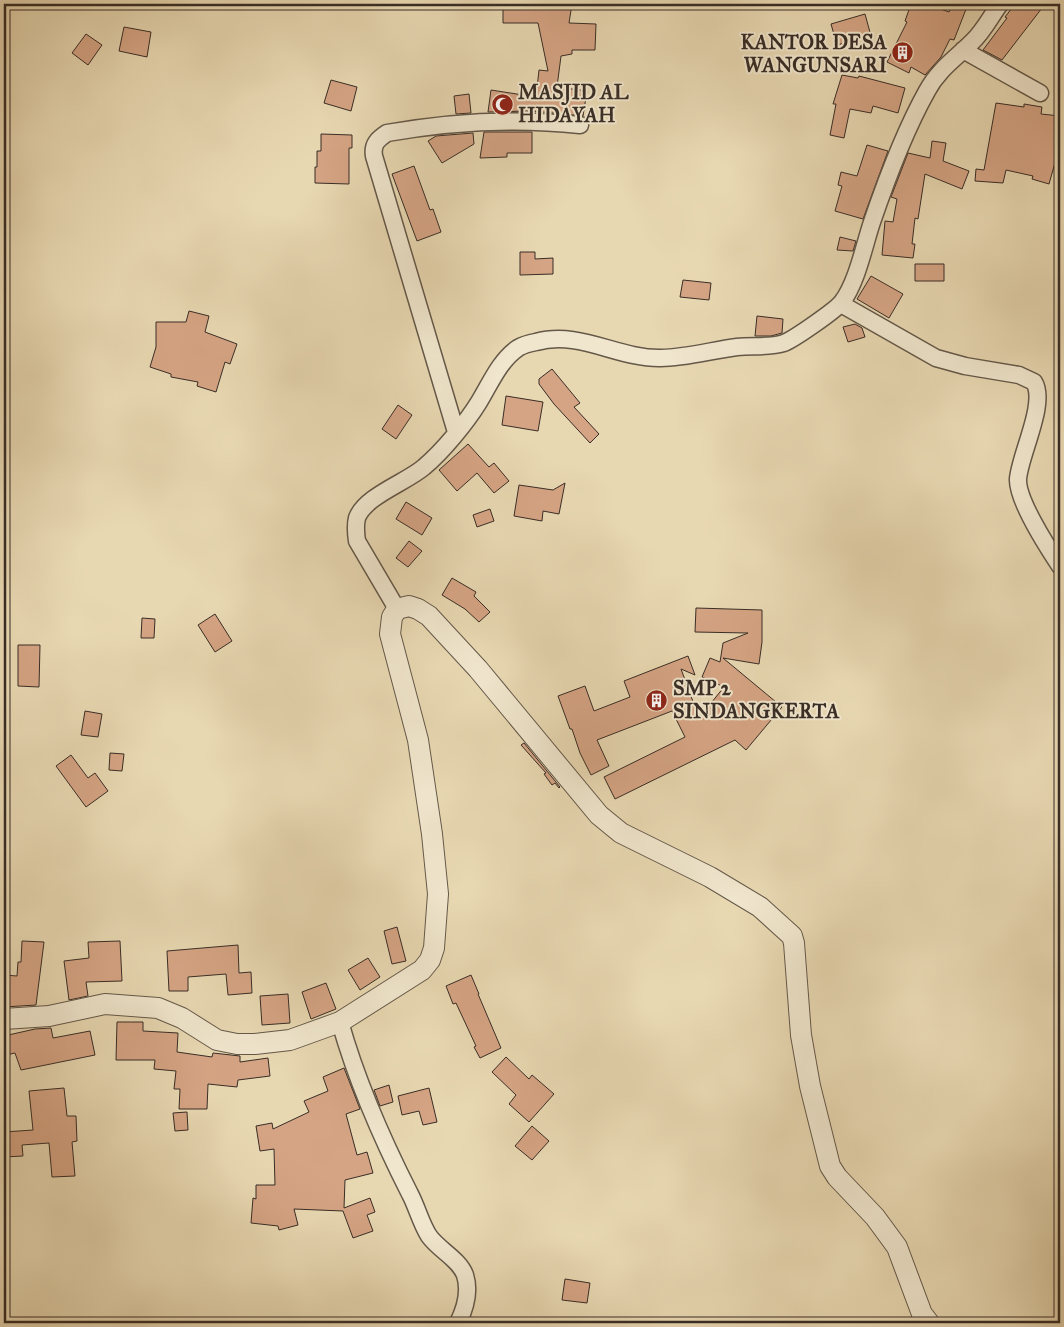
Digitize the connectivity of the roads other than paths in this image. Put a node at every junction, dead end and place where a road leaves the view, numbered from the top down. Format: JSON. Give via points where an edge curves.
{"nodes":[{"id":1,"x":1000,"y":4,"type":"edge"},
{"id":2,"x":963,"y":50,"type":"junction"},
{"id":3,"x":1040,"y":93,"type":"dead end"},
{"id":4,"x":580,"y":125,"type":"dead end"},
{"id":5,"x":841,"y":304,"type":"junction"},
{"id":6,"x":456,"y":432,"type":"junction"},
{"id":7,"x":1060,"y":566,"type":"edge"},
{"id":8,"x":397,"y":609,"type":"junction"},
{"id":9,"x":4,"y":1019,"type":"edge"},
{"id":10,"x":340,"y":1022,"type":"junction"},
{"id":11,"x":458,"y":1323,"type":"edge"},
{"id":12,"x":929,"y":1323,"type":"edge"}],
"edges":[{"from":1,"to":2,"type":"street","via":[[974,41]]},
{"from":2,"to":3,"type":"street"},
{"from":2,"to":5,"type":"street","via":[[949,62],[924,96],[889,176],[858,266]]},
{"from":4,"to":6,"type":"street","via":[[456,124],[387,133],[375,144],[374,156]]},
{"from":5,"to":6,"type":"street","via":[[800,334],[770,345],[661,358],[630,355],[573,339],[546,339],[527,344],[518,348],[500,368]]},
{"from":5,"to":7,"type":"street","via":[[936,358],[1019,375],[1034,382],[1038,392],[1037,405],[1018,479],[1020,494]]},
{"from":6,"to":8,"type":"street","via":[[418,473],[384,491],[360,512],[357,519],[358,542]]},
{"from":8,"to":10,"type":"street","via":[[392,617],[390,634],[418,740],[432,834],[438,894],[434,948],[422,970]]},
{"from":8,"to":12,"type":"street","via":[[409,606],[429,616],[478,669],[599,815],[621,834],[710,877],[760,908],[792,936],[801,1035],[830,1166],[897,1247],[922,1314]]},
{"from":9,"to":10,"type":"street","via":[[49,1016],[105,1004],[158,1008],[182,1018],[217,1040],[237,1044],[290,1040]]},
{"from":10,"to":11,"type":"street","via":[[367,1100],[429,1236],[465,1275],[465,1309]]}]}
